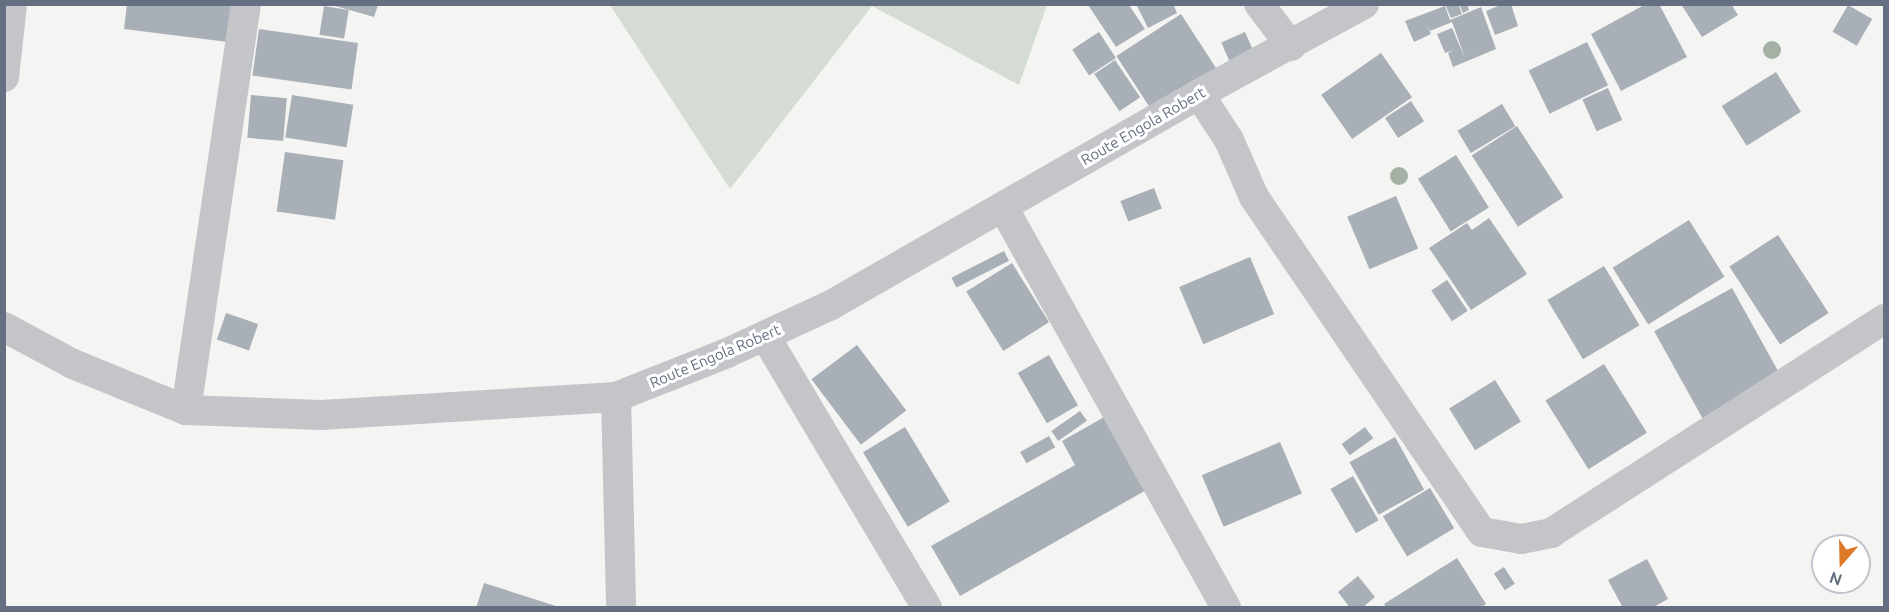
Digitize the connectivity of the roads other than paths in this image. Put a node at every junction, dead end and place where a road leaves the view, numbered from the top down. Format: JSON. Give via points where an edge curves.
{"nodes":[{"id":1,"x":12,"y":4,"type":"edge"},
{"id":2,"x":246,"y":4,"type":"edge"},
{"id":3,"x":1259,"y":4,"type":"edge"},
{"id":4,"x":1364,"y":4,"type":"edge"},
{"id":5,"x":1291,"y":46,"type":"junction"},
{"id":6,"x":4,"y":77,"type":"edge"},
{"id":7,"x":1199,"y":94,"type":"junction"},
{"id":8,"x":1003,"y":207,"type":"junction"},
{"id":9,"x":1884,"y":320,"type":"edge"},
{"id":10,"x":4,"y":327,"type":"edge"},
{"id":11,"x":765,"y":336,"type":"junction"},
{"id":12,"x":616,"y":397,"type":"junction"},
{"id":13,"x":186,"y":410,"type":"junction"},
{"id":14,"x":621,"y":608,"type":"edge"},
{"id":15,"x":927,"y":608,"type":"edge"},
{"id":16,"x":1226,"y":608,"type":"edge"}],
"edges":[{"from":1,"to":6,"type":"street"},
{"from":2,"to":13,"type":"street"},
{"from":3,"to":5,"type":"street"},
{"from":4,"to":5,"type":"street","name":"Route Engola Robert"},
{"from":5,"to":7,"type":"street","name":"Route Engola Robert"},
{"from":7,"to":8,"type":"street","name":"Route Engola Robert"},
{"from":7,"to":9,"type":"street","via":[[1229,140],[1254,197],[1482,532],[1521,539],[1551,533]]},
{"from":8,"to":11,"type":"street","name":"Route Engola Robert","via":[[831,305]]},
{"from":8,"to":16,"type":"street"},
{"from":10,"to":13,"type":"street","name":"Route Engola Robert","via":[[73,364]]},
{"from":11,"to":12,"type":"street","name":"Route Engola Robert"},
{"from":11,"to":15,"type":"street"},
{"from":12,"to":13,"type":"street","name":"Route Engola Robert","via":[[321,415]]},
{"from":12,"to":14,"type":"street"}]}
